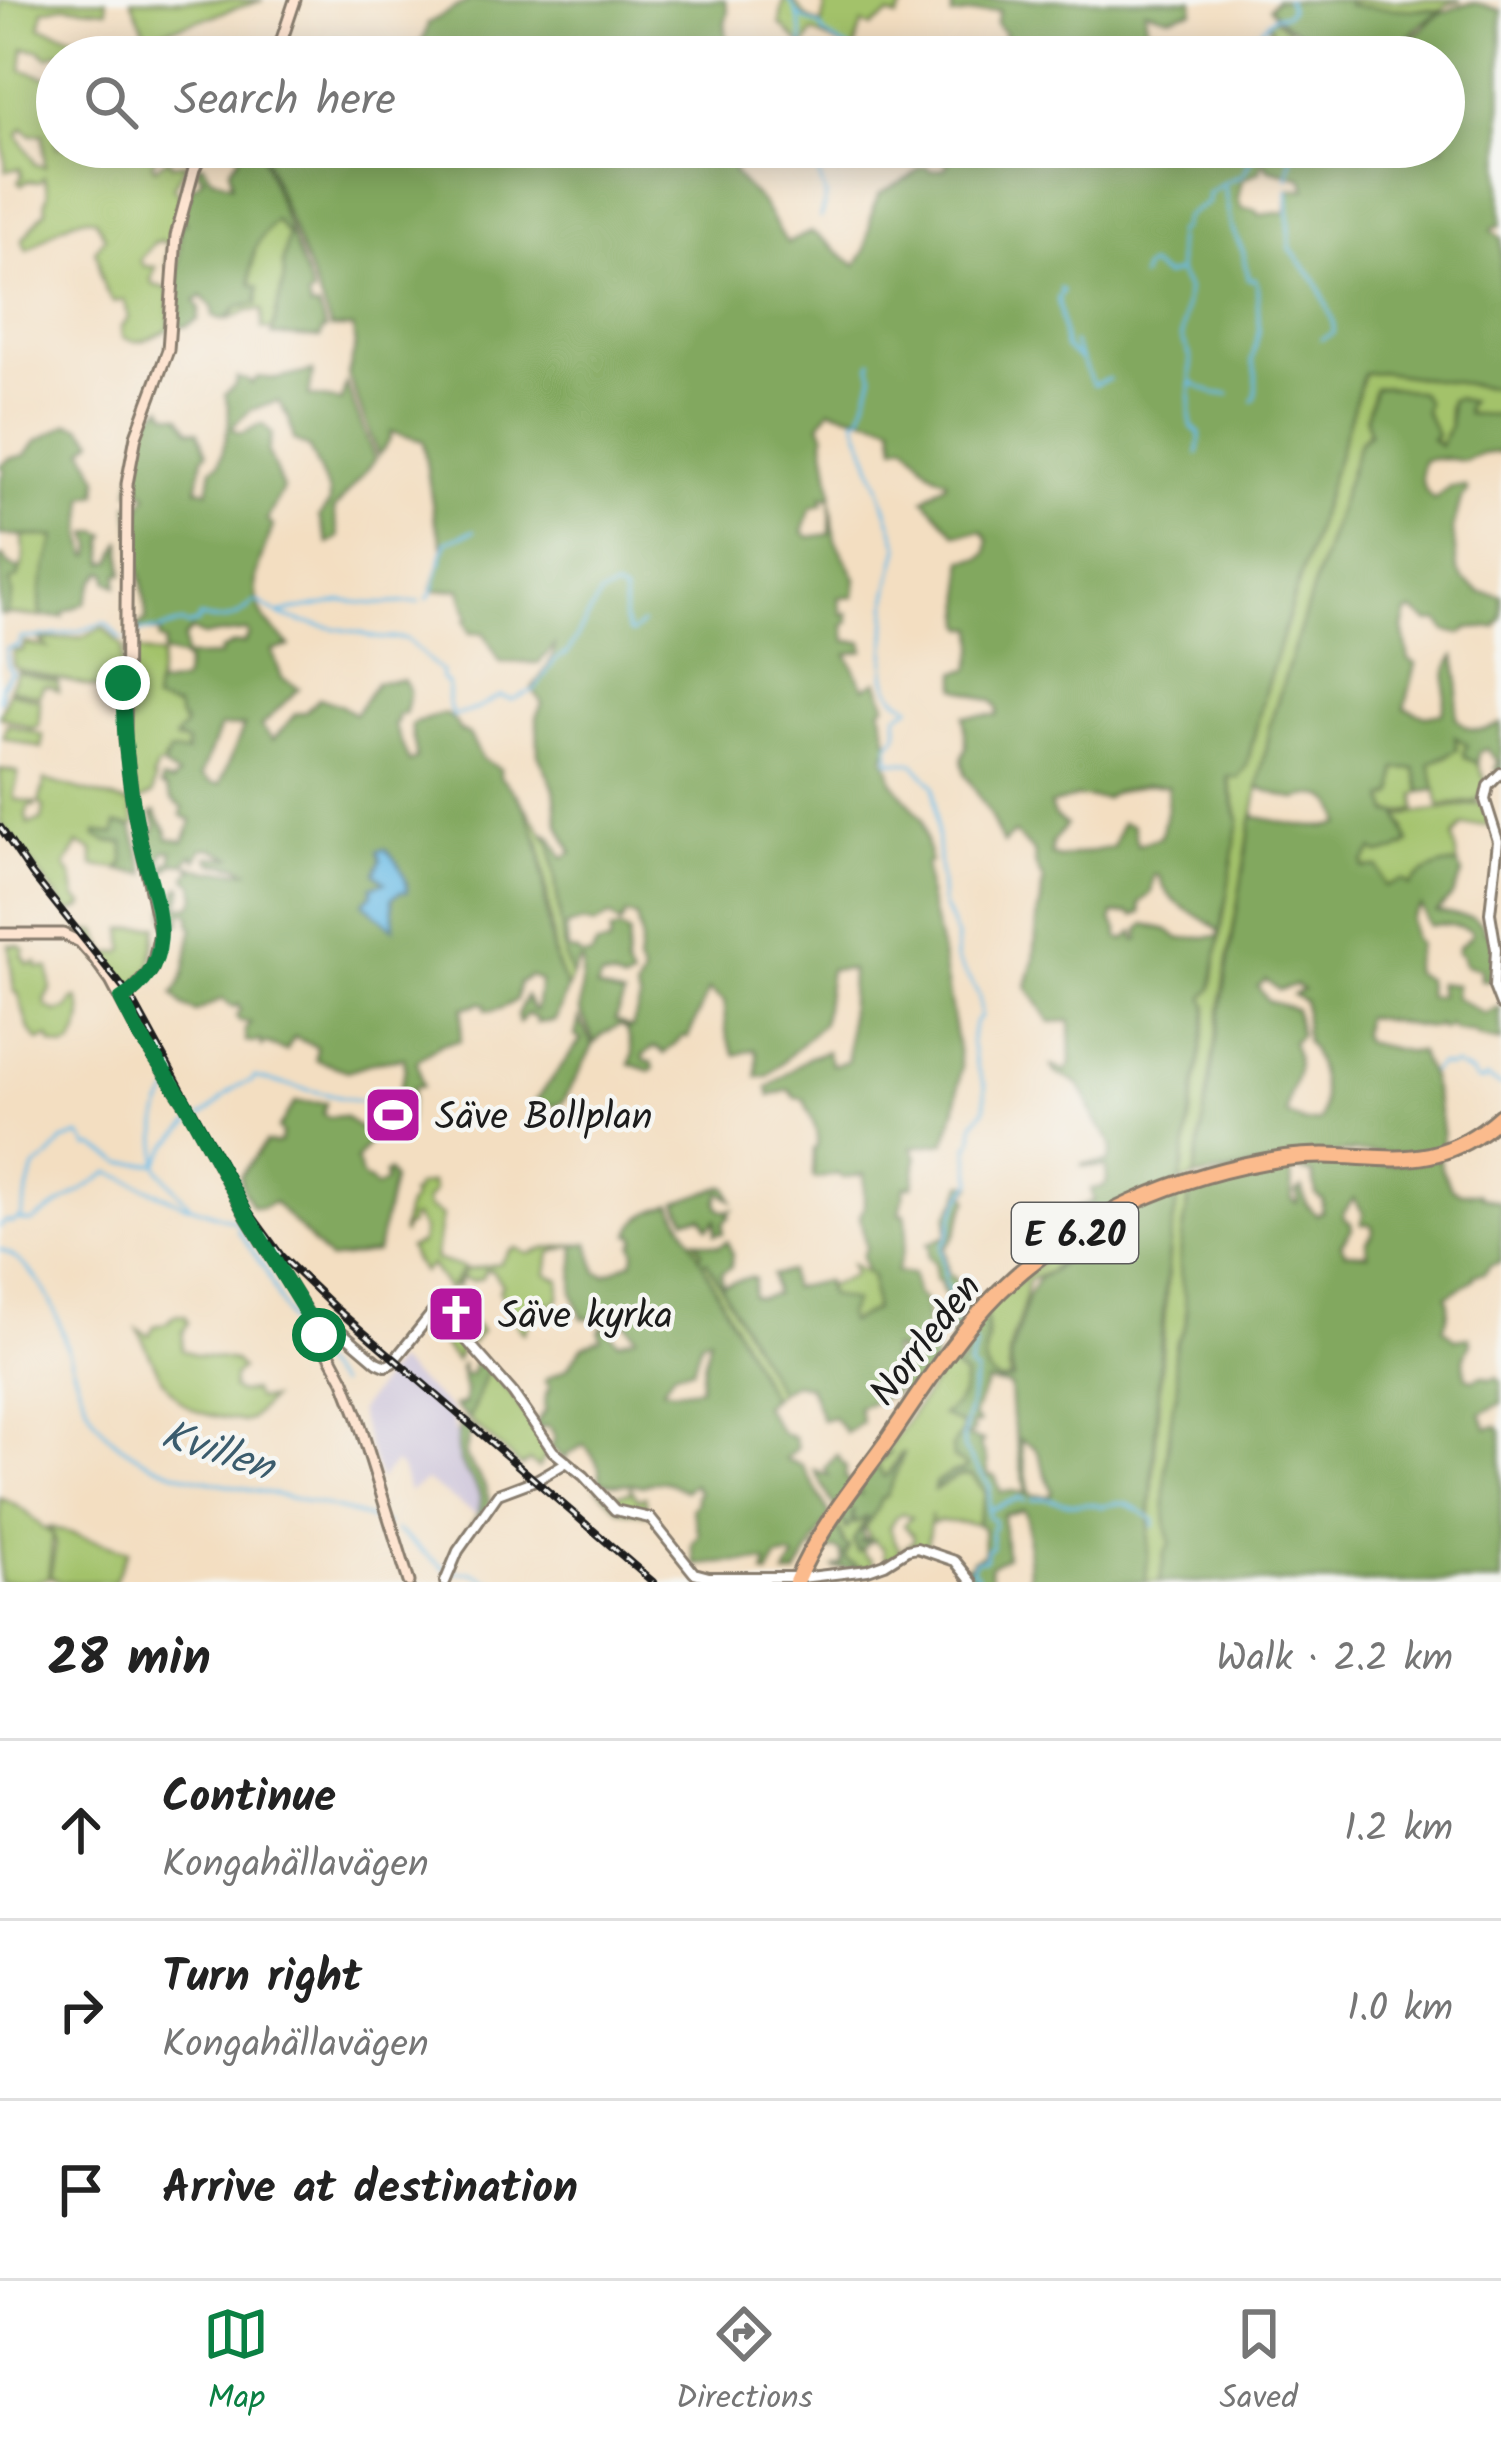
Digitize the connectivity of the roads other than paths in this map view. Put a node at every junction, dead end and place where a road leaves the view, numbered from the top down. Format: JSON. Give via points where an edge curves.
{"nodes":[{"id":1,"x":295,"y":0,"type":"edge"},
{"id":2,"x":283,"y":36,"type":"edge"},
{"id":3,"x":195,"y":168,"type":"edge"},
{"id":4,"x":1501,"y":773,"type":"edge"},
{"id":5,"x":0,"y":934,"type":"edge"},
{"id":6,"x":126,"y":996,"type":"junction"},
{"id":7,"x":1501,"y":1004,"type":"edge"},
{"id":8,"x":1501,"y":1116,"type":"edge"},
{"id":9,"x":311,"y":1318,"type":"junction"},
{"id":10,"x":567,"y":1462,"type":"junction"},
{"id":11,"x":449,"y":1575,"type":"edge"},
{"id":12,"x":798,"y":1579,"type":"edge"},
{"id":13,"x":409,"y":1582,"type":"edge"},
{"id":14,"x":972,"y":1582,"type":"edge"}],
"edges":[{"from":1,"to":2,"type":"main road"},
{"from":3,"to":6,"type":"main road","via":[[176,236],[168,350],[127,484],[124,740],[160,933],[152,969]]},
{"from":4,"to":7,"type":"street","via":[[1485,802],[1498,841],[1490,914]]},
{"from":5,"to":6,"type":"main road","via":[[75,939]]},
{"from":6,"to":9,"type":"main road","via":[[139,1034]]},
{"from":8,"to":12,"type":"highway","name":"Norrleden","number":"E 6.20","via":[[1421,1157],[1298,1156],[1210,1175],[1114,1212],[1054,1246],[960,1337]]},
{"from":9,"to":10,"type":"street","via":[[341,1330],[383,1366],[432,1313],[443,1312]]},
{"from":9,"to":13,"type":"main road","via":[[355,1407]]},
{"from":10,"to":11,"type":"street","via":[[500,1492]]},
{"from":10,"to":12,"type":"street","via":[[615,1510],[651,1519],[695,1574]]},
{"from":12,"to":14,"type":"street","via":[[868,1570],[917,1548],[957,1563]]}]}
